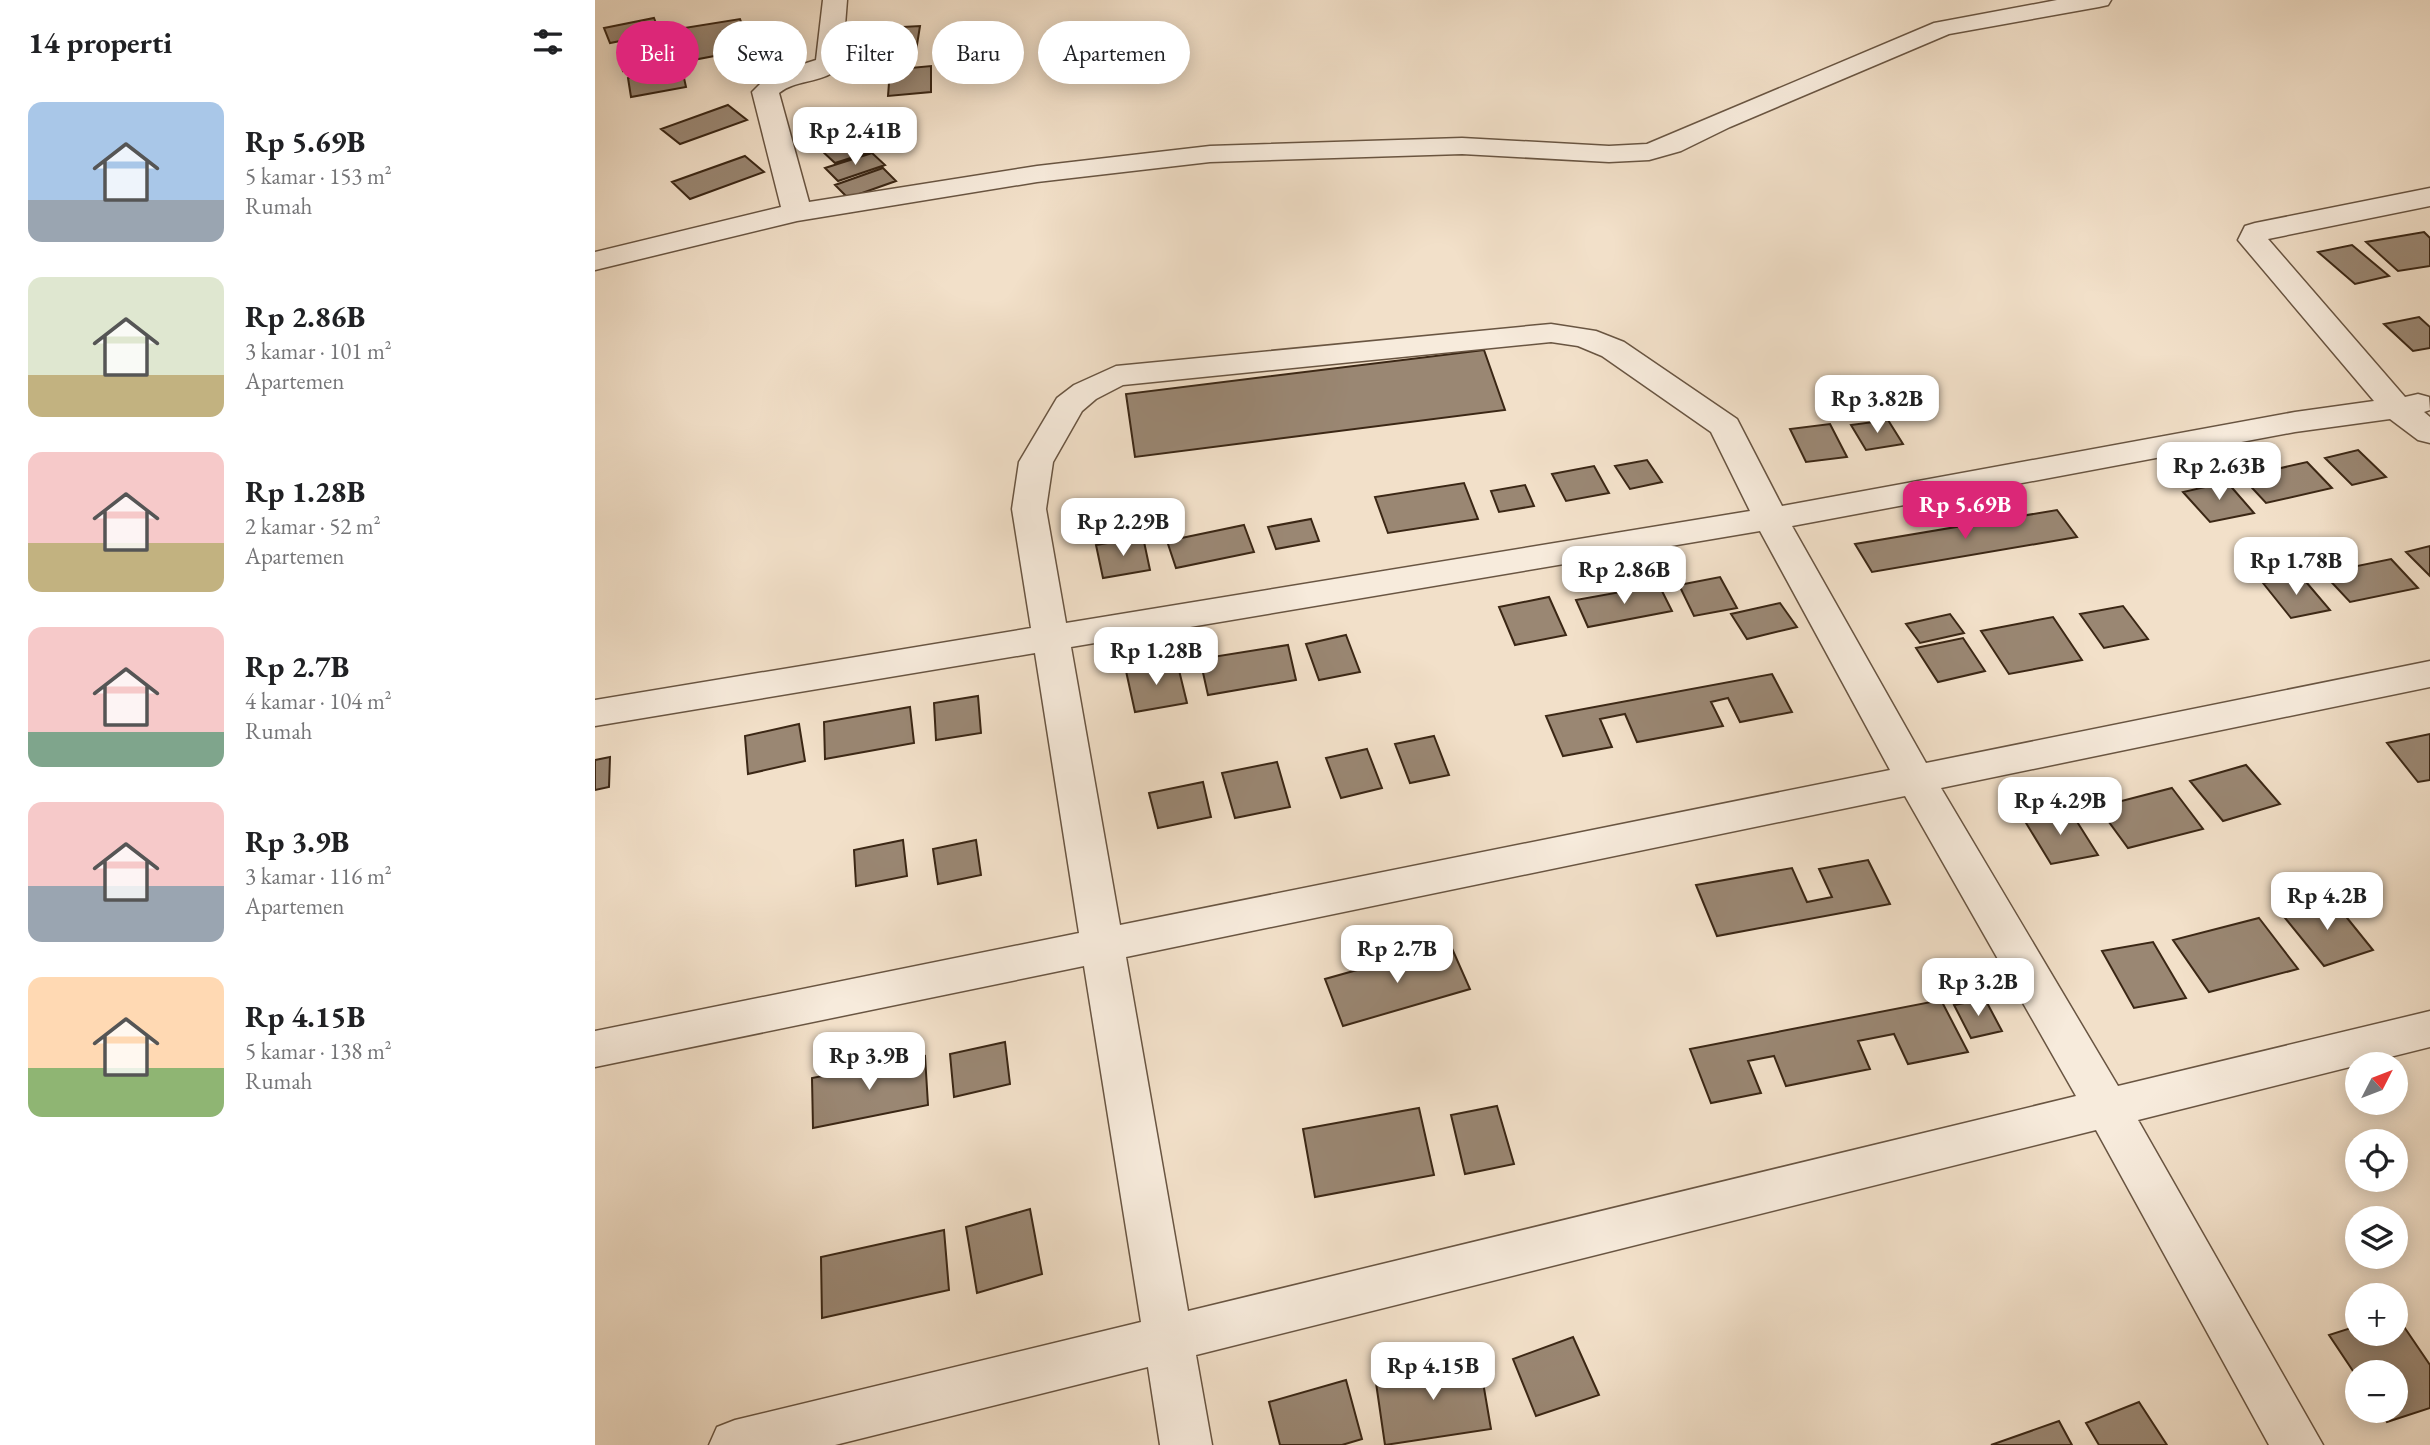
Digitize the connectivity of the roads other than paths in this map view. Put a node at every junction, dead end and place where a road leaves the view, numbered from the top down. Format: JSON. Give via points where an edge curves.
{"nodes":[{"id":1,"x":835,"y":0,"type":"edge"},
{"id":2,"x":2099,"y":0,"type":"edge"},
{"id":3,"x":2430,"y":197,"type":"edge"},
{"id":4,"x":797,"y":212,"type":"junction"},
{"id":5,"x":595,"y":261,"type":"edge"},
{"id":6,"x":2414,"y":405,"type":"edge"},
{"id":7,"x":2430,"y":433,"type":"edge"},
{"id":8,"x":1772,"y":519,"type":"junction"},
{"id":9,"x":1049,"y":639,"type":"junction"},
{"id":10,"x":2430,"y":674,"type":"edge"},
{"id":11,"x":595,"y":713,"type":"edge"},
{"id":12,"x":1915,"y":779,"type":"junction"},
{"id":13,"x":1103,"y":945,"type":"junction"},
{"id":14,"x":2430,"y":1028,"type":"edge"},
{"id":15,"x":595,"y":1049,"type":"edge"},
{"id":16,"x":2107,"y":1108,"type":"junction"},
{"id":17,"x":1170,"y":1338,"type":"junction"},
{"id":18,"x":735,"y":1445,"type":"edge"},
{"id":19,"x":1187,"y":1445,"type":"edge"},
{"id":20,"x":2297,"y":1445,"type":"edge"}],
"edges":[{"from":1,"to":4,"type":"street","via":[[829,64],[780,79],[765,92]]},
{"from":2,"to":4,"type":"street","via":[[1943,28],[1649,152],[1462,146],[1210,154],[1037,174]]},
{"from":3,"to":6,"type":"street","via":[[2255,232],[2253,240]]},
{"from":4,"to":5,"type":"street"},
{"from":6,"to":7,"type":"street"},
{"from":6,"to":8,"type":"street","via":[[2295,422]]},
{"from":8,"to":9,"type":"street"},
{"from":8,"to":9,"type":"street","via":[[1725,426],[1613,349],[1585,338],[1551,333],[1116,376],[1069,405],[1036,462],[1028,509]]},
{"from":8,"to":12,"type":"street"},
{"from":9,"to":11,"type":"street"},
{"from":9,"to":13,"type":"street"},
{"from":10,"to":12,"type":"street"},
{"from":12,"to":13,"type":"street"},
{"from":12,"to":16,"type":"street"},
{"from":13,"to":15,"type":"street"},
{"from":13,"to":17,"type":"street"},
{"from":14,"to":16,"type":"street"},
{"from":16,"to":17,"type":"street"},
{"from":16,"to":20,"type":"street"},
{"from":17,"to":18,"type":"street"},
{"from":17,"to":19,"type":"street"}]}
